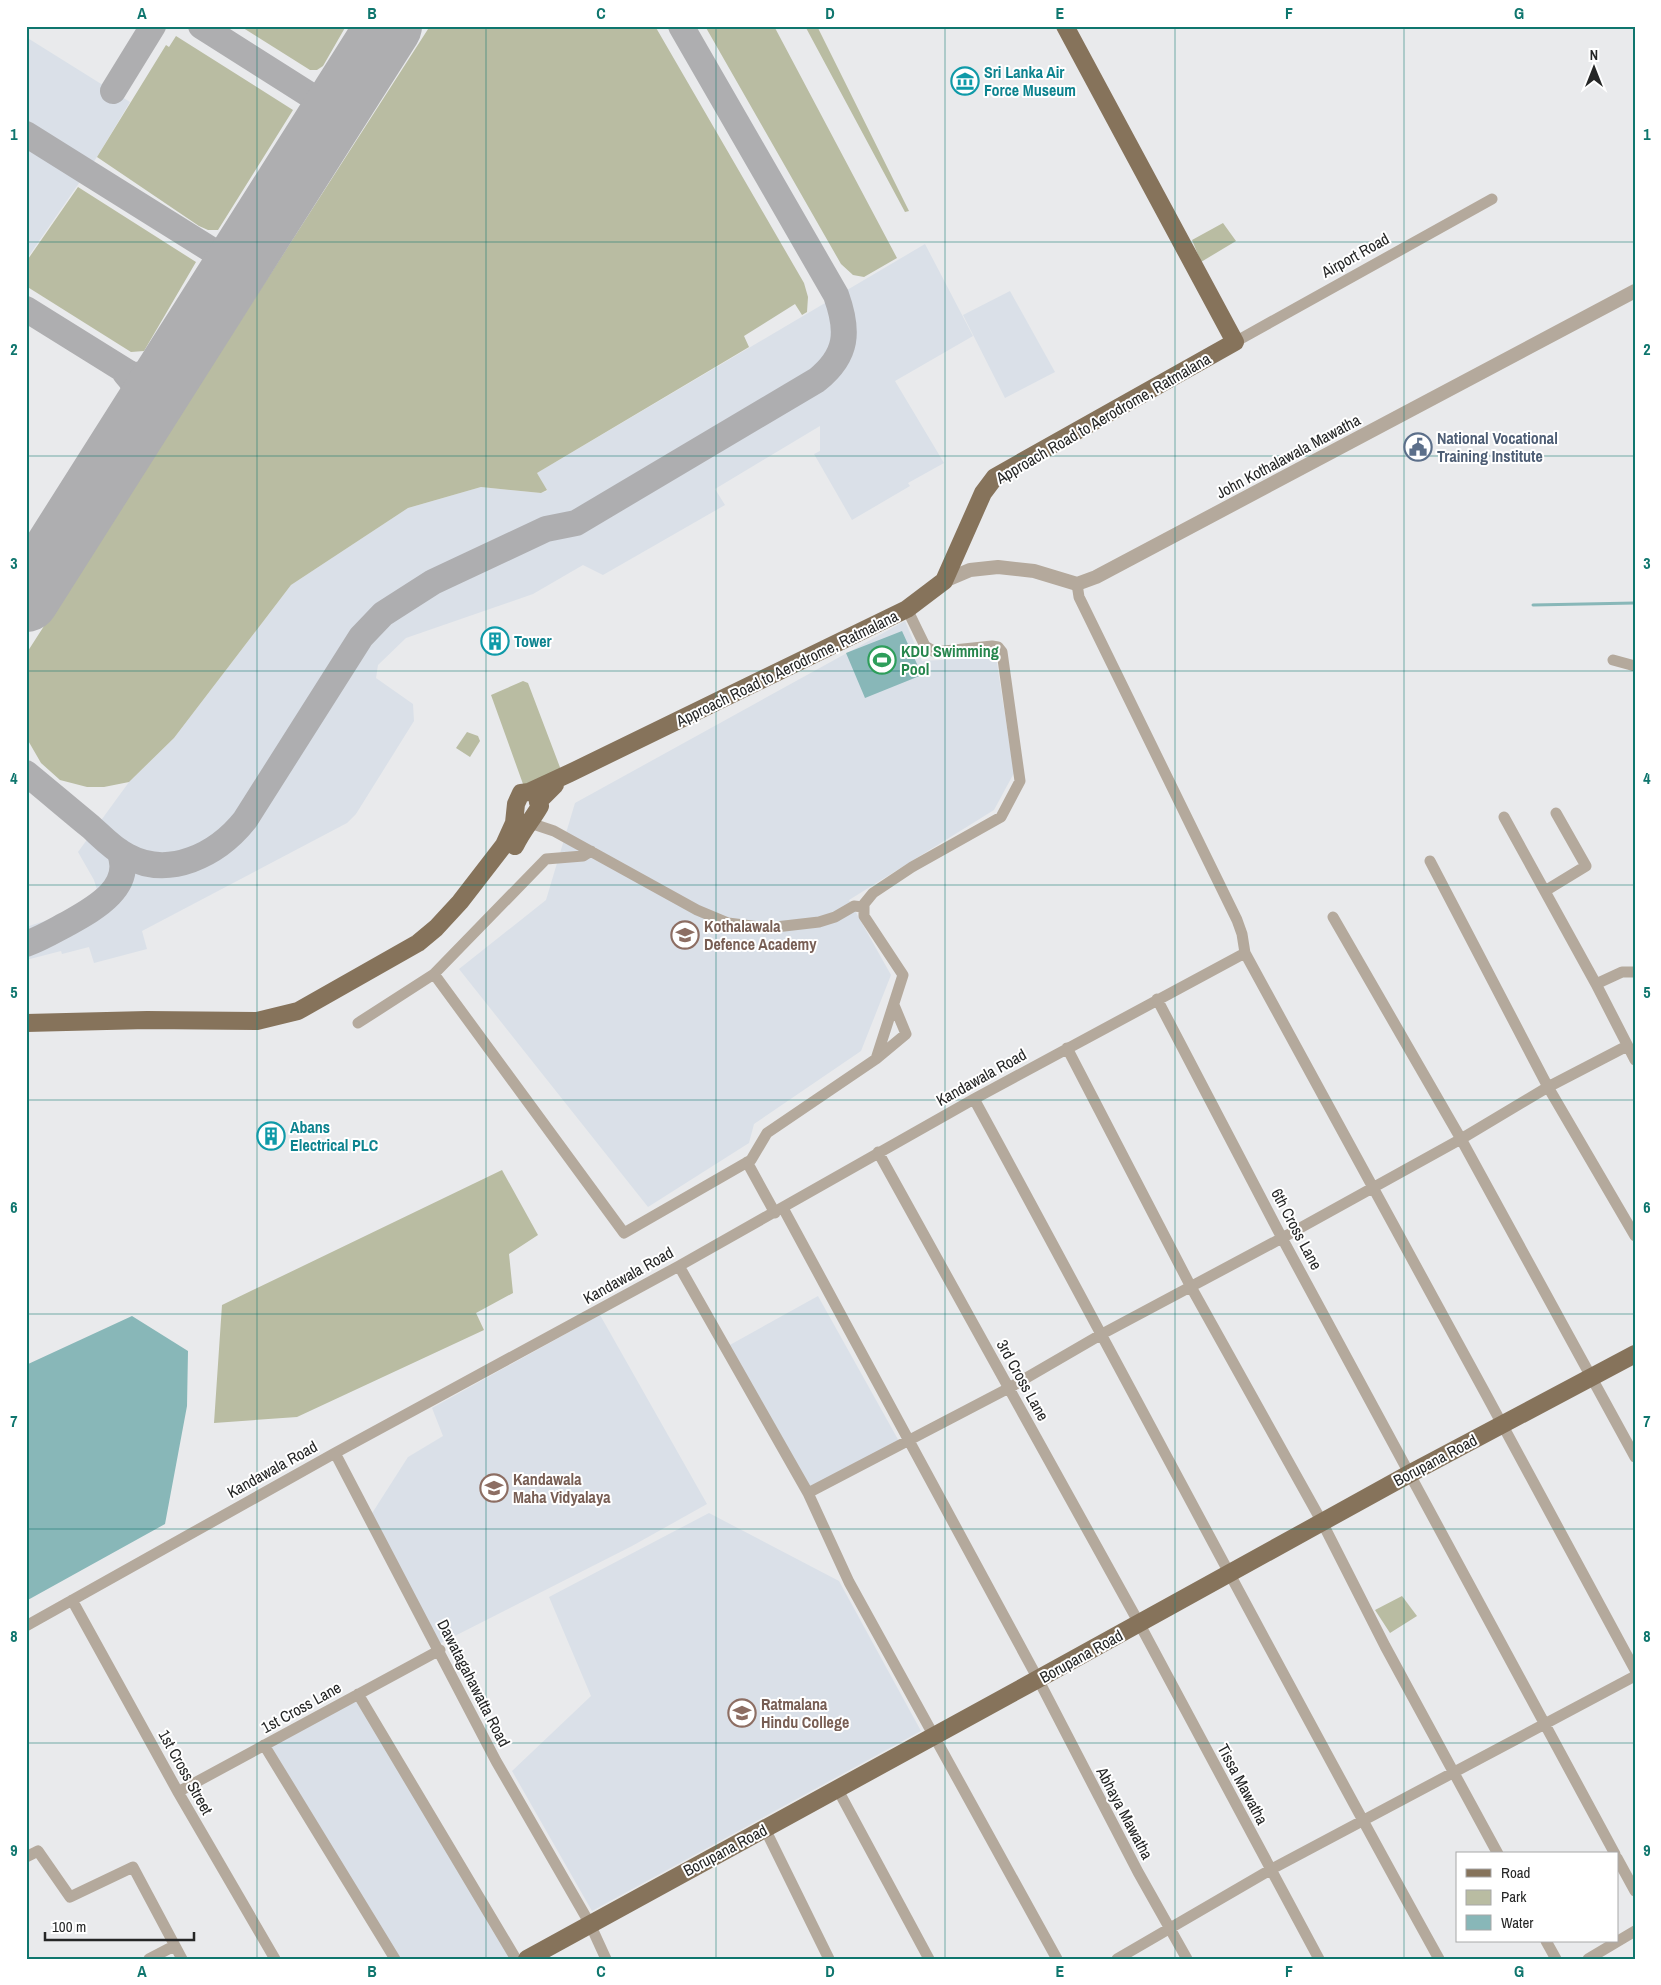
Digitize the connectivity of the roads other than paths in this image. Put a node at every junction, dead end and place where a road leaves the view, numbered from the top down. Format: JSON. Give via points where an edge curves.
{"nodes":[{"id":1,"x":1065,"y":26,"type":"edge"},
{"id":2,"x":1492,"y":199,"type":"dead end"},
{"id":3,"x":1635,"y":291,"type":"edge"},
{"id":4,"x":1235,"y":342,"type":"junction"},
{"id":5,"x":944,"y":581,"type":"junction"},
{"id":6,"x":1077,"y":584,"type":"junction"},
{"id":7,"x":907,"y":609,"type":"junction"},
{"id":8,"x":1613,"y":660,"type":"dead end"},
{"id":9,"x":1635,"y":666,"type":"edge"},
{"id":10,"x":536,"y":800,"type":"junction"},
{"id":11,"x":1556,"y":813,"type":"dead end"},
{"id":12,"x":1504,"y":817,"type":"dead end"},
{"id":13,"x":523,"y":825,"type":"junction"},
{"id":14,"x":554,"y":831,"type":"junction"},
{"id":15,"x":591,"y":851,"type":"junction"},
{"id":16,"x":1430,"y":861,"type":"dead end"},
{"id":17,"x":1545,"y":891,"type":"junction"},
{"id":18,"x":863,"y":907,"type":"junction"},
{"id":19,"x":1333,"y":917,"type":"dead end"},
{"id":20,"x":1245,"y":953,"type":"junction"},
{"id":21,"x":1635,"y":972,"type":"edge"},
{"id":22,"x":434,"y":974,"type":"junction"},
{"id":23,"x":1596,"y":984,"type":"junction"},
{"id":24,"x":1157,"y":999,"type":"junction"},
{"id":25,"x":894,"y":1005,"type":"junction"},
{"id":26,"x":26,"y":1023,"type":"edge"},
{"id":27,"x":358,"y":1023,"type":"dead end"},
{"id":28,"x":1627,"y":1046,"type":"junction"},
{"id":29,"x":1067,"y":1048,"type":"junction"},
{"id":30,"x":876,"y":1059,"type":"junction"},
{"id":31,"x":1635,"y":1060,"type":"edge"},
{"id":32,"x":1548,"y":1087,"type":"junction"},
{"id":33,"x":974,"y":1099,"type":"junction"},
{"id":34,"x":1461,"y":1139,"type":"junction"},
{"id":35,"x":878,"y":1152,"type":"junction"},
{"id":36,"x":747,"y":1162,"type":"junction"},
{"id":37,"x":1371,"y":1187,"type":"junction"},
{"id":38,"x":779,"y":1210,"type":"junction"},
{"id":39,"x":1635,"y":1236,"type":"edge"},
{"id":40,"x":1282,"y":1238,"type":"junction"},
{"id":41,"x":679,"y":1266,"type":"junction"},
{"id":42,"x":1191,"y":1287,"type":"junction"},
{"id":43,"x":1102,"y":1334,"type":"junction"},
{"id":44,"x":1635,"y":1354,"type":"edge"},
{"id":45,"x":1593,"y":1376,"type":"junction"},
{"id":46,"x":1009,"y":1388,"type":"junction"},
{"id":47,"x":1504,"y":1424,"type":"junction"},
{"id":48,"x":1630,"y":1435,"type":"edge"},
{"id":49,"x":908,"y":1439,"type":"junction"},
{"id":50,"x":335,"y":1453,"type":"junction"},
{"id":51,"x":1635,"y":1457,"type":"edge"},
{"id":52,"x":1411,"y":1473,"type":"junction"},
{"id":53,"x":808,"y":1493,"type":"junction"},
{"id":54,"x":1322,"y":1522,"type":"junction"},
{"id":55,"x":1229,"y":1573,"type":"junction"},
{"id":56,"x":72,"y":1600,"type":"junction"},
{"id":57,"x":1139,"y":1623,"type":"junction"},
{"id":58,"x":26,"y":1626,"type":"edge"},
{"id":59,"x":440,"y":1650,"type":"junction"},
{"id":60,"x":1635,"y":1670,"type":"edge"},
{"id":61,"x":1635,"y":1676,"type":"edge"},
{"id":62,"x":1038,"y":1680,"type":"junction"},
{"id":63,"x":358,"y":1694,"type":"junction"},
{"id":64,"x":1544,"y":1723,"type":"junction"},
{"id":65,"x":934,"y":1737,"type":"junction"},
{"id":66,"x":264,"y":1746,"type":"junction"},
{"id":67,"x":1454,"y":1772,"type":"junction"},
{"id":68,"x":838,"y":1790,"type":"junction"},
{"id":69,"x":178,"y":1792,"type":"junction"},
{"id":70,"x":1362,"y":1820,"type":"junction"},
{"id":71,"x":764,"y":1829,"type":"junction"},
{"id":72,"x":1497,"y":1852,"type":"edge"},
{"id":73,"x":1614,"y":1852,"type":"edge"},
{"id":74,"x":26,"y":1856,"type":"edge"},
{"id":75,"x":1618,"y":1860,"type":"edge"},
{"id":76,"x":1270,"y":1870,"type":"junction"},
{"id":77,"x":1635,"y":1891,"type":"edge"},
{"id":78,"x":590,"y":1924,"type":"junction"},
{"id":79,"x":1171,"y":1929,"type":"junction"},
{"id":80,"x":1635,"y":1931,"type":"edge"},
{"id":81,"x":1618,"y":1941,"type":"edge"},
{"id":82,"x":1547,"y":1942,"type":"edge"},
{"id":83,"x":1617,"y":1942,"type":"edge"},
{"id":84,"x":174,"y":1946,"type":"junction"},
{"id":85,"x":149,"y":1959,"type":"edge"},
{"id":86,"x":182,"y":1959,"type":"edge"},
{"id":87,"x":275,"y":1959,"type":"edge"},
{"id":88,"x":396,"y":1959,"type":"edge"},
{"id":89,"x":516,"y":1959,"type":"edge"},
{"id":90,"x":527,"y":1959,"type":"edge"},
{"id":91,"x":606,"y":1959,"type":"edge"},
{"id":92,"x":829,"y":1959,"type":"edge"},
{"id":93,"x":929,"y":1959,"type":"edge"},
{"id":94,"x":1057,"y":1959,"type":"edge"},
{"id":95,"x":1117,"y":1959,"type":"edge"},
{"id":96,"x":1187,"y":1959,"type":"edge"},
{"id":97,"x":1318,"y":1959,"type":"edge"},
{"id":98,"x":1439,"y":1959,"type":"edge"},
{"id":99,"x":1556,"y":1959,"type":"edge"},
{"id":100,"x":1588,"y":1959,"type":"edge"}],
"edges":[{"from":1,"to":4,"type":"main road"},
{"from":2,"to":4,"type":"street","name":"Airport Road"},
{"from":3,"to":6,"type":"street","name":"John Kothalawala Mawatha","via":[[1096,577]]},
{"from":4,"to":5,"type":"main road","name":"Approach Road to Aerodrome, Ratmalana","via":[[995,477],[983,493]]},
{"from":5,"to":6,"type":"street","via":[[970,570],[998,567],[1034,571]]},
{"from":5,"to":7,"type":"main road","name":"Approach Road to Aerodrome, Ratmalana"},
{"from":6,"to":20,"type":"street","via":[[1079,597],[1237,920]]},
{"from":7,"to":10,"type":"main road","name":"Approach Road to Aerodrome, Ratmalana","via":[[570,774]]},
{"from":7,"to":18,"type":"street","via":[[929,650],[992,646],[1002,652],[1020,781],[1001,817],[872,893]]},
{"from":8,"to":9,"type":"street"},
{"from":10,"to":13,"type":"main road","name":"Approach Road to Aerodrome, Ratmalana","via":[[521,793],[516,804]]},
{"from":10,"to":14,"type":"street"},
{"from":11,"to":17,"type":"street","via":[[1586,864],[1585,868]]},
{"from":12,"to":17,"type":"street"},
{"from":13,"to":14,"type":"street"},
{"from":13,"to":26,"type":"main road","name":"Approach Road to Aerodrome, Ratmalana","via":[[436,928],[418,943],[298,1011],[258,1021]]},
{"from":14,"to":15,"type":"street"},
{"from":15,"to":18,"type":"street","via":[[697,910],[728,923],[766,928],[819,922],[854,906]]},
{"from":15,"to":22,"type":"street","via":[[583,856],[546,859]]},
{"from":16,"to":32,"type":"street"},
{"from":17,"to":23,"type":"street"},
{"from":18,"to":25,"type":"street","via":[[866,920],[903,975]]},
{"from":19,"to":34,"type":"street"},
{"from":20,"to":24,"type":"street","name":"Kandawala Road"},
{"from":20,"to":37,"type":"street"},
{"from":21,"to":23,"type":"street","via":[[1622,972]]},
{"from":22,"to":27,"type":"street"},
{"from":22,"to":36,"type":"street","via":[[624,1233]]},
{"from":23,"to":28,"type":"street"},
{"from":24,"to":29,"type":"street","name":"Kandawala Road"},
{"from":24,"to":40,"type":"street","name":"6th Cross Lane"},
{"from":25,"to":30,"type":"street"},
{"from":25,"to":30,"type":"street","via":[[906,1034]]},
{"from":28,"to":31,"type":"street"},
{"from":28,"to":32,"type":"street"},
{"from":29,"to":33,"type":"street","name":"Kandawala Road"},
{"from":29,"to":42,"type":"street"},
{"from":30,"to":36,"type":"street","via":[[767,1133]]},
{"from":32,"to":34,"type":"street"},
{"from":32,"to":39,"type":"street"},
{"from":33,"to":35,"type":"street","name":"Kandawala Road"},
{"from":33,"to":43,"type":"street"},
{"from":34,"to":37,"type":"street"},
{"from":34,"to":45,"type":"street"},
{"from":35,"to":38,"type":"street","name":"Kandawala Road"},
{"from":35,"to":46,"type":"street","name":"3rd Cross Lane"},
{"from":36,"to":38,"type":"street","name":"Abhaya Mawatha"},
{"from":37,"to":40,"type":"street"},
{"from":37,"to":47,"type":"street"},
{"from":38,"to":41,"type":"street","name":"Kandawala Road"},
{"from":38,"to":49,"type":"street","name":"Abhaya Mawatha"},
{"from":40,"to":42,"type":"street"},
{"from":40,"to":52,"type":"street","name":"6th Cross Lane"},
{"from":41,"to":50,"type":"street","name":"Kandawala Road"},
{"from":41,"to":53,"type":"street"},
{"from":42,"to":43,"type":"street"},
{"from":42,"to":54,"type":"street"},
{"from":43,"to":46,"type":"street"},
{"from":43,"to":55,"type":"street"},
{"from":44,"to":45,"type":"main road","name":"Borupana Road"},
{"from":45,"to":47,"type":"main road","name":"Borupana Road"},
{"from":45,"to":48,"type":"street"},
{"from":46,"to":49,"type":"street"},
{"from":46,"to":57,"type":"street","name":"3rd Cross Lane"},
{"from":47,"to":52,"type":"main road","name":"Borupana Road"},
{"from":47,"to":60,"type":"street"},
{"from":48,"to":51,"type":"street"},
{"from":49,"to":53,"type":"street"},
{"from":49,"to":62,"type":"street","name":"Abhaya Mawatha"},
{"from":50,"to":56,"type":"street","name":"Kandawala Road"},
{"from":50,"to":59,"type":"street","name":"Dawatagahawatta Road"},
{"from":52,"to":54,"type":"main road","name":"Borupana Road"},
{"from":52,"to":64,"type":"street","name":"6th Cross Lane"},
{"from":53,"to":65,"type":"street","via":[[849,1582]]},
{"from":54,"to":55,"type":"main road","name":"Borupana Road"},
{"from":54,"to":67,"type":"street"},
{"from":55,"to":57,"type":"main road","name":"Borupana Road"},
{"from":55,"to":70,"type":"street"},
{"from":56,"to":58,"type":"street","name":"Kandawala Road"},
{"from":56,"to":69,"type":"street","name":"1st Cross Street"},
{"from":57,"to":62,"type":"main road","name":"Borupana Road"},
{"from":57,"to":76,"type":"street","name":"Tissa Mawatha"},
{"from":59,"to":63,"type":"street","name":"1st Cross Lane"},
{"from":59,"to":78,"type":"street","name":"Dawatagahawatta Road","via":[[496,1761]]},
{"from":61,"to":64,"type":"street"},
{"from":62,"to":65,"type":"main road","name":"Borupana Road"},
{"from":62,"to":79,"type":"street","name":"Abhaya Mawatha"},
{"from":63,"to":66,"type":"street","name":"1st Cross Lane"},
{"from":63,"to":89,"type":"street"},
{"from":64,"to":67,"type":"street"},
{"from":64,"to":73,"type":"street","name":"6th Cross Lane"},
{"from":65,"to":68,"type":"main road","name":"Borupana Road"},
{"from":65,"to":94,"type":"street"},
{"from":66,"to":69,"type":"street","name":"1st Cross Lane"},
{"from":66,"to":88,"type":"street"},
{"from":67,"to":70,"type":"street"},
{"from":67,"to":72,"type":"street"},
{"from":68,"to":71,"type":"main road","name":"Borupana Road"},
{"from":68,"to":93,"type":"street"},
{"from":69,"to":87,"type":"street","name":"1st Cross Street"},
{"from":70,"to":76,"type":"street"},
{"from":70,"to":98,"type":"street"},
{"from":71,"to":78,"type":"main road","name":"Borupana Road"},
{"from":71,"to":92,"type":"street"},
{"from":74,"to":84,"type":"street","via":[[38,1851],[70,1897],[133,1867]]},
{"from":75,"to":77,"type":"street"},
{"from":76,"to":79,"type":"street"},
{"from":76,"to":97,"type":"street","name":"Tissa Mawatha"},
{"from":78,"to":90,"type":"main road","name":"Borupana Road"},
{"from":78,"to":91,"type":"street","name":"Dawatagahawatta Road"},
{"from":79,"to":95,"type":"street"},
{"from":79,"to":96,"type":"street","name":"Abhaya Mawatha"},
{"from":80,"to":81,"type":"street"},
{"from":82,"to":99,"type":"street"},
{"from":83,"to":100,"type":"street"},
{"from":84,"to":85,"type":"street"},
{"from":84,"to":86,"type":"street"}]}
